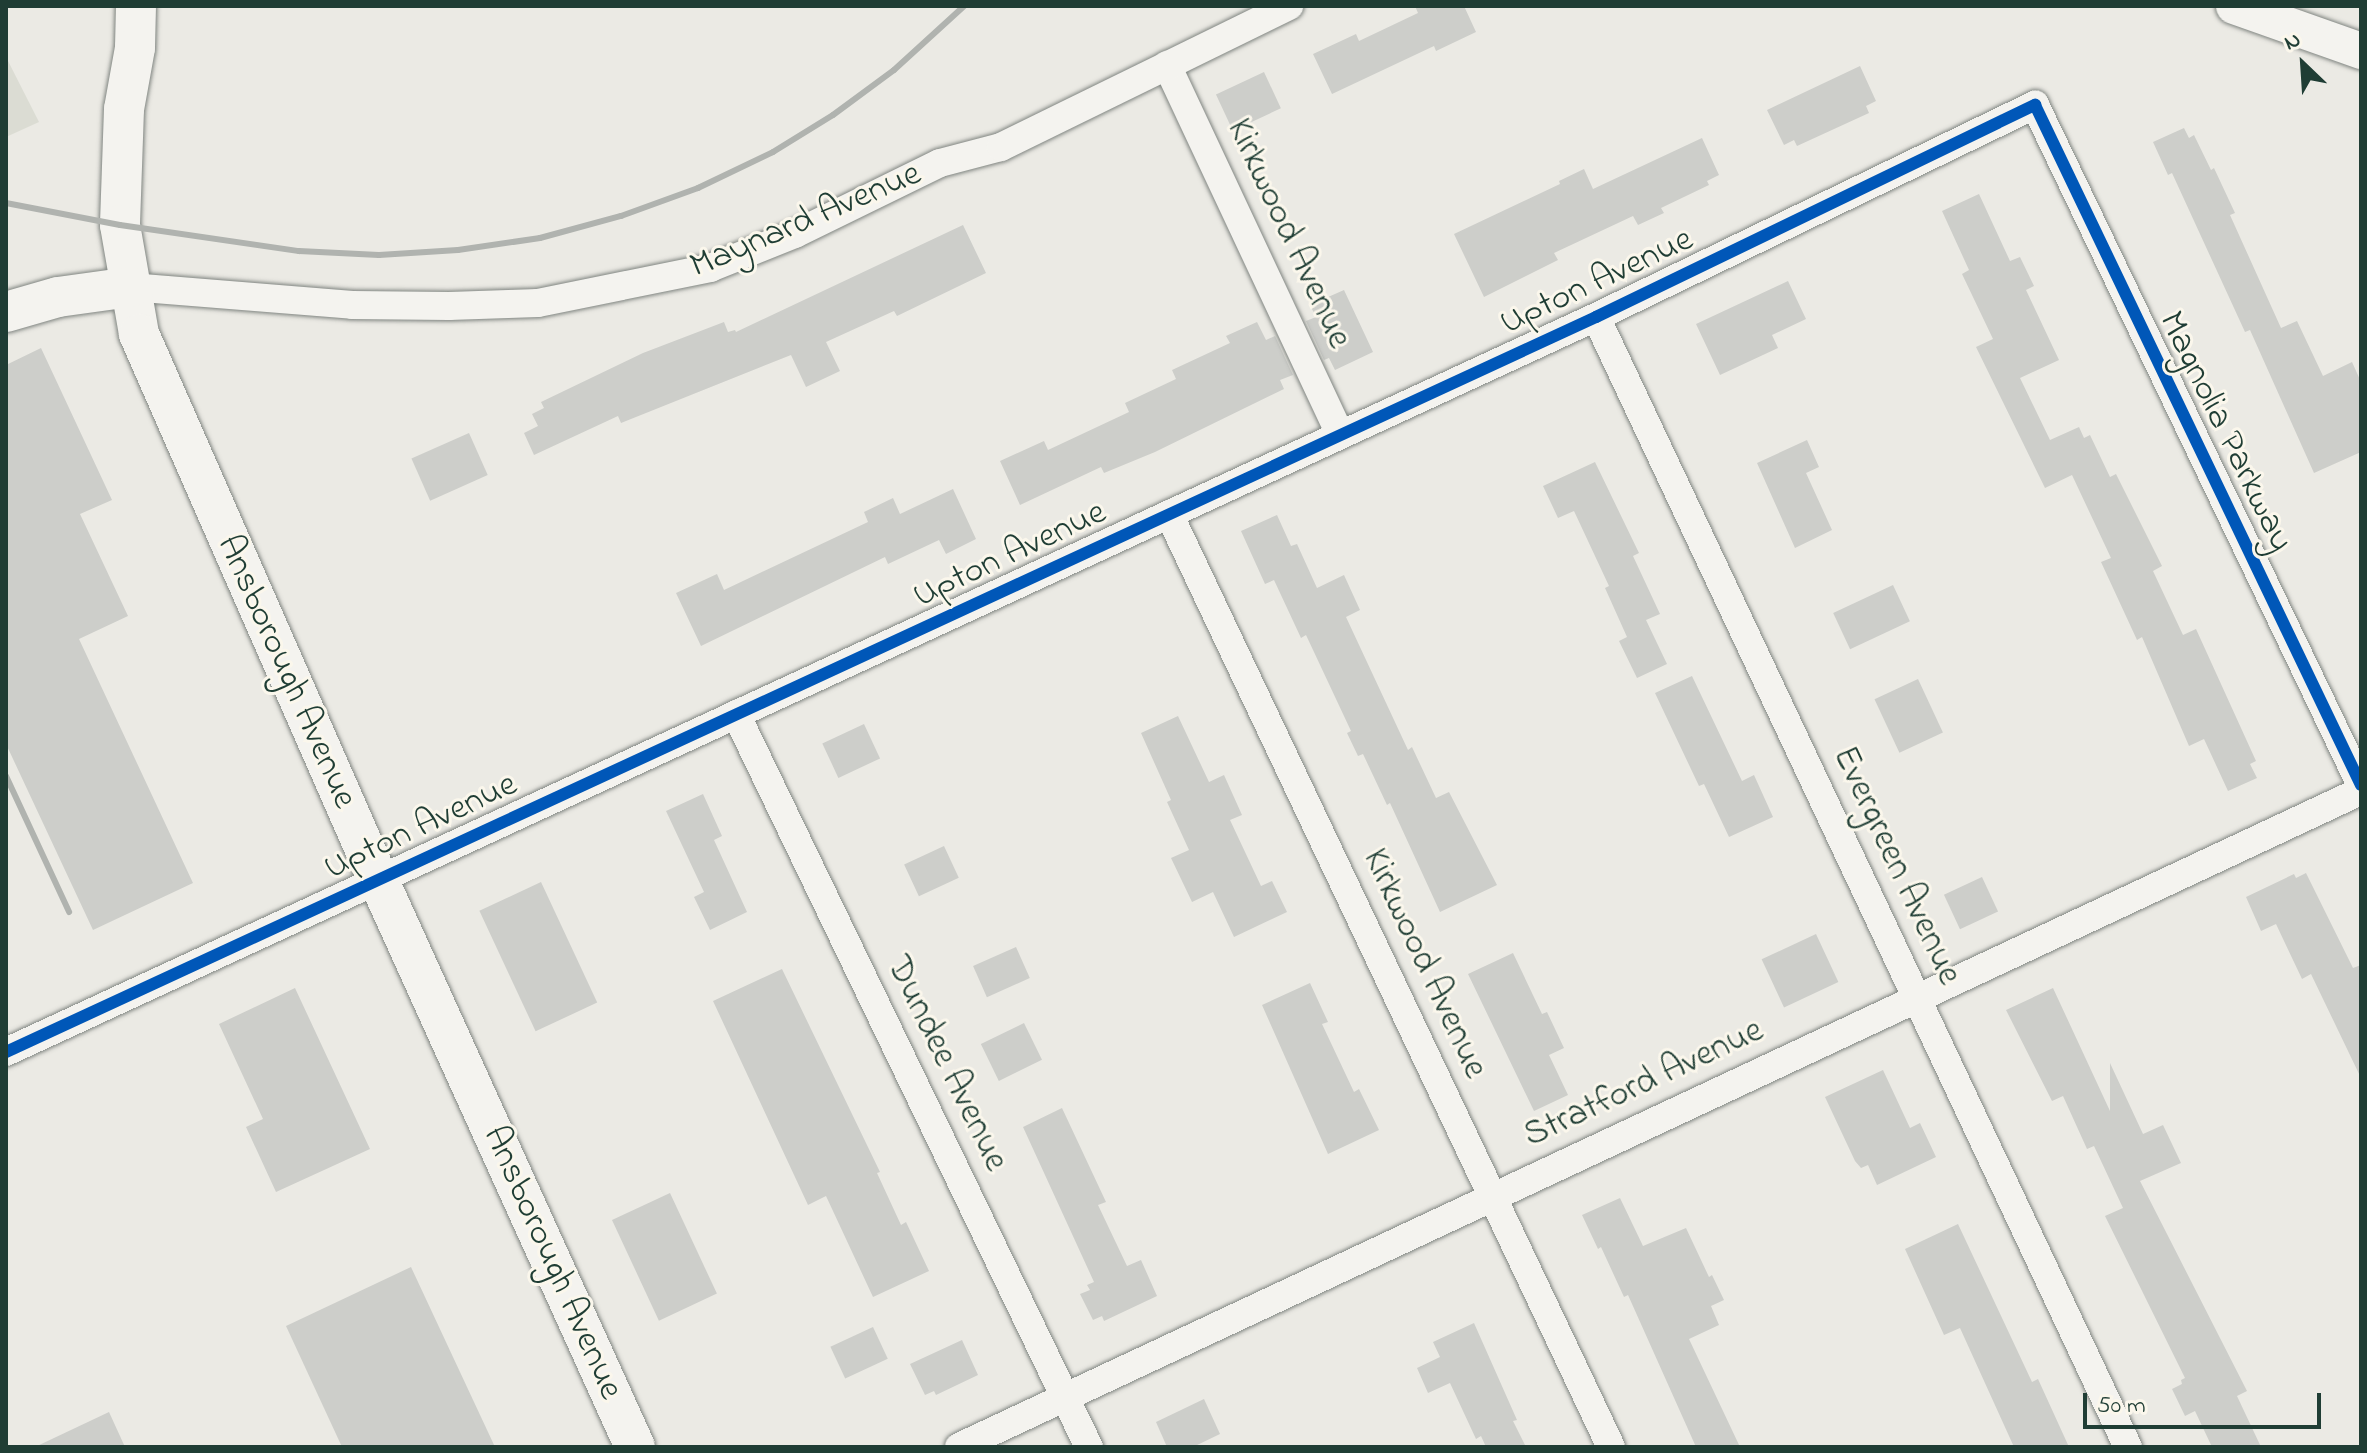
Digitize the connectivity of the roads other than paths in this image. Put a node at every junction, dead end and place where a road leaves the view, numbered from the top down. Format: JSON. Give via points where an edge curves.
{"nodes":[{"id":1,"x":136,"y":6,"type":"edge"},
{"id":2,"x":155,"y":6,"type":"edge"},
{"id":3,"x":1289,"y":6,"type":"edge"},
{"id":4,"x":2234,"y":6,"type":"edge"},
{"id":5,"x":135,"y":48,"type":"junction"},
{"id":6,"x":2361,"y":51,"type":"edge"},
{"id":7,"x":1167,"y":65,"type":"junction"},
{"id":8,"x":2035,"y":105,"type":"joint"},
{"id":9,"x":130,"y":287,"type":"junction"},
{"id":10,"x":6,"y":312,"type":"edge"},
{"id":11,"x":1596,"y":317,"type":"junction"},
{"id":12,"x":1340,"y":435,"type":"junction"},
{"id":13,"x":1169,"y":514,"type":"junction"},
{"id":14,"x":736,"y":714,"type":"junction"},
{"id":15,"x":2361,"y":788,"type":"edge"},
{"id":16,"x":378,"y":879,"type":"junction"},
{"id":17,"x":1917,"y":998,"type":"junction"},
{"id":18,"x":6,"y":1052,"type":"edge"},
{"id":19,"x":1493,"y":1197,"type":"junction"},
{"id":20,"x":1065,"y":1397,"type":"junction"},
{"id":21,"x":635,"y":1447,"type":"edge"},
{"id":22,"x":959,"y":1447,"type":"edge"},
{"id":23,"x":1089,"y":1447,"type":"edge"},
{"id":24,"x":1611,"y":1447,"type":"edge"},
{"id":25,"x":2128,"y":1447,"type":"edge"}],
"edges":[{"from":1,"to":5,"type":"main road","name":"Ansborough Avenue"},
{"from":2,"to":5,"type":"main road","name":"Ansborough Avenue"},
{"from":3,"to":7,"type":"street","name":"Maynard Avenue"},
{"from":4,"to":6,"type":"street"},
{"from":5,"to":9,"type":"main road","name":"Ansborough Avenue","via":[[124,109],[120,225]]},
{"from":7,"to":9,"type":"street","name":"Maynard Avenue","via":[[1001,147],[940,163],[795,234],[710,268],[624,288],[538,303],[435,306],[352,305]]},
{"from":7,"to":12,"type":"street","name":"Kirkwood Avenue"},
{"from":8,"to":11,"type":"street","name":"Upton Avenue"},
{"from":8,"to":15,"type":"street","name":"Magnolia Parkway"},
{"from":9,"to":10,"type":"main road","name":"Maynard Avenue","via":[[58,297]]},
{"from":9,"to":16,"type":"main road","name":"Ansborough Avenue","via":[[139,334],[158,383]]},
{"from":11,"to":12,"type":"street","name":"Upton Avenue"},
{"from":11,"to":17,"type":"street","name":"Evergreen Avenue"},
{"from":12,"to":13,"type":"street","name":"Upton Avenue"},
{"from":13,"to":14,"type":"street","name":"Upton Avenue"},
{"from":13,"to":19,"type":"street","name":"Kirkwood Avenue"},
{"from":14,"to":16,"type":"street","name":"Upton Avenue"},
{"from":14,"to":20,"type":"street","name":"Dundee Avenue"},
{"from":15,"to":17,"type":"street","name":"Stratford Avenue"},
{"from":16,"to":18,"type":"street","name":"Upton Avenue"},
{"from":16,"to":21,"type":"main road","name":"Ansborough Avenue"},
{"from":17,"to":19,"type":"street","name":"Stratford Avenue"},
{"from":17,"to":25,"type":"street","name":"Evergreen Avenue"},
{"from":19,"to":20,"type":"street","name":"Stratford Avenue"},
{"from":19,"to":24,"type":"street","name":"Kirkwood Avenue"},
{"from":20,"to":22,"type":"street","name":"Stratford Avenue"},
{"from":20,"to":23,"type":"street","name":"Dundee Avenue"}]}
